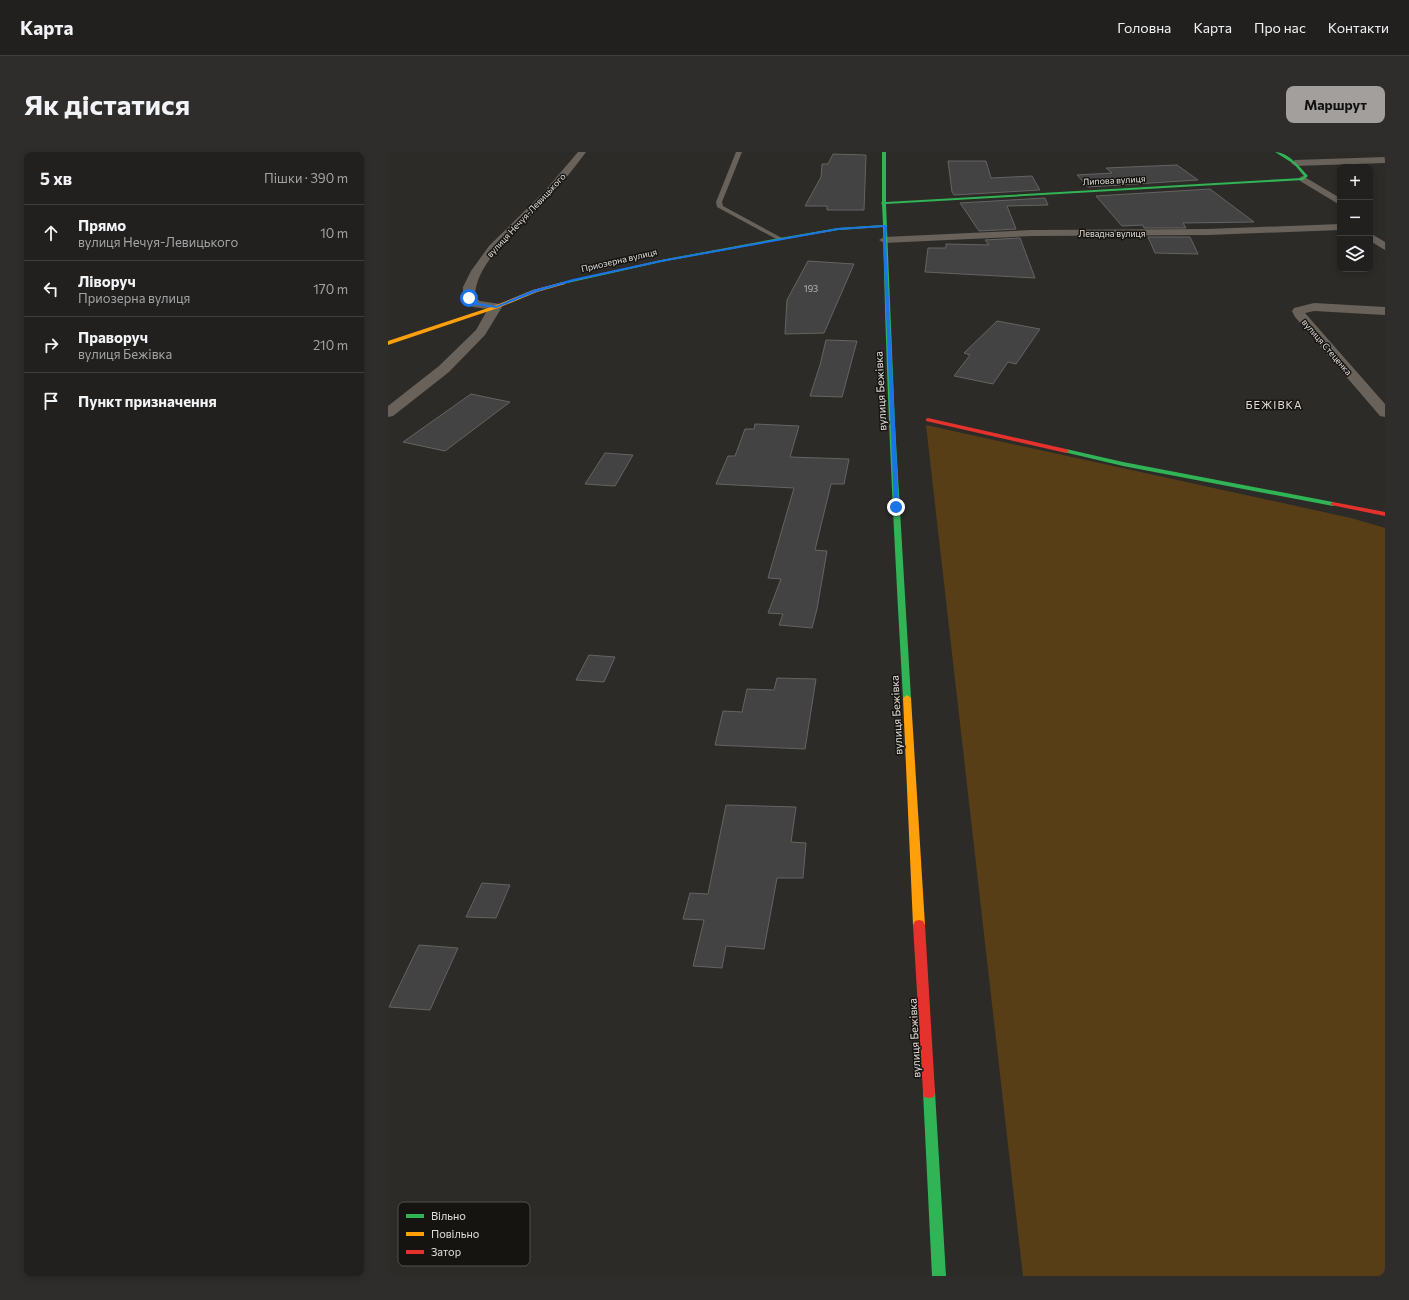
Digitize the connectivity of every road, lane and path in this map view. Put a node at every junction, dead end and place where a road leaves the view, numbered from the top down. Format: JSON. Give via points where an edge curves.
{"nodes":[{"id":1,"x":582,"y":152,"type":"edge"},
{"id":2,"x":739,"y":152,"type":"edge"},
{"id":3,"x":884,"y":152,"type":"edge"},
{"id":4,"x":1277,"y":152,"type":"edge"},
{"id":5,"x":1385,"y":160,"type":"edge"},
{"id":6,"x":1294,"y":163,"type":"junction"},
{"id":7,"x":1303,"y":179,"type":"junction"},
{"id":8,"x":1337,"y":200,"type":"edge"},
{"id":9,"x":884,"y":203,"type":"junction"},
{"id":10,"x":885,"y":226,"type":"junction"},
{"id":11,"x":1337,"y":228,"type":"edge"},
{"id":12,"x":1373,"y":238,"type":"edge"},
{"id":13,"x":780,"y":239,"type":"junction"},
{"id":14,"x":884,"y":240,"type":"junction"},
{"id":15,"x":1385,"y":247,"type":"edge"},
{"id":16,"x":496,"y":307,"type":"junction"},
{"id":17,"x":1385,"y":312,"type":"edge"},
{"id":18,"x":388,"y":343,"type":"edge"},
{"id":19,"x":388,"y":413,"type":"edge"},
{"id":20,"x":1385,"y":413,"type":"edge"},
{"id":21,"x":928,"y":420,"type":"dead end"},
{"id":22,"x":1385,"y":514,"type":"edge"},
{"id":23,"x":939,"y":1276,"type":"edge"}],
"edges":[{"from":1,"to":16,"type":"street","name":"вулиця Нечуя-Левицького","via":[[546,195],[494,248],[477,271],[469,287],[469,298],[477,304]]},
{"from":2,"to":13,"type":"lane","via":[[719,202],[720,207]]},
{"from":3,"to":9,"type":"street","name":"вулиця Бежівка"},
{"from":4,"to":6,"type":"street"},
{"from":5,"to":6,"type":"street"},
{"from":6,"to":7,"type":"street","via":[[1304,170],[1306,176]]},
{"from":7,"to":8,"type":"street"},
{"from":7,"to":9,"type":"street","name":"Липова вулиця"},
{"from":9,"to":10,"type":"street","name":"вулиця Бежівка"},
{"from":10,"to":13,"type":"street","name":"Приозерна вулиця","via":[[838,229]]},
{"from":10,"to":14,"type":"street","name":"вулиця Бежівка"},
{"from":11,"to":14,"type":"street","name":"Левадна вулиця","via":[[1009,233]]},
{"from":12,"to":15,"type":"street"},
{"from":13,"to":16,"type":"street","name":"Приозерна вулиця","via":[[573,280],[535,291]]},
{"from":14,"to":23,"type":"street","name":"вулиця Бежівка","via":[[896,515]]},
{"from":16,"to":18,"type":"street","name":"Приозерна вулиця"},
{"from":16,"to":19,"type":"street","via":[[481,332],[444,369]]},
{"from":17,"to":20,"type":"street","name":"вулиця Стеценка","via":[[1314,307],[1298,311]]},
{"from":21,"to":22,"type":"street","via":[[1123,464]]}]}
